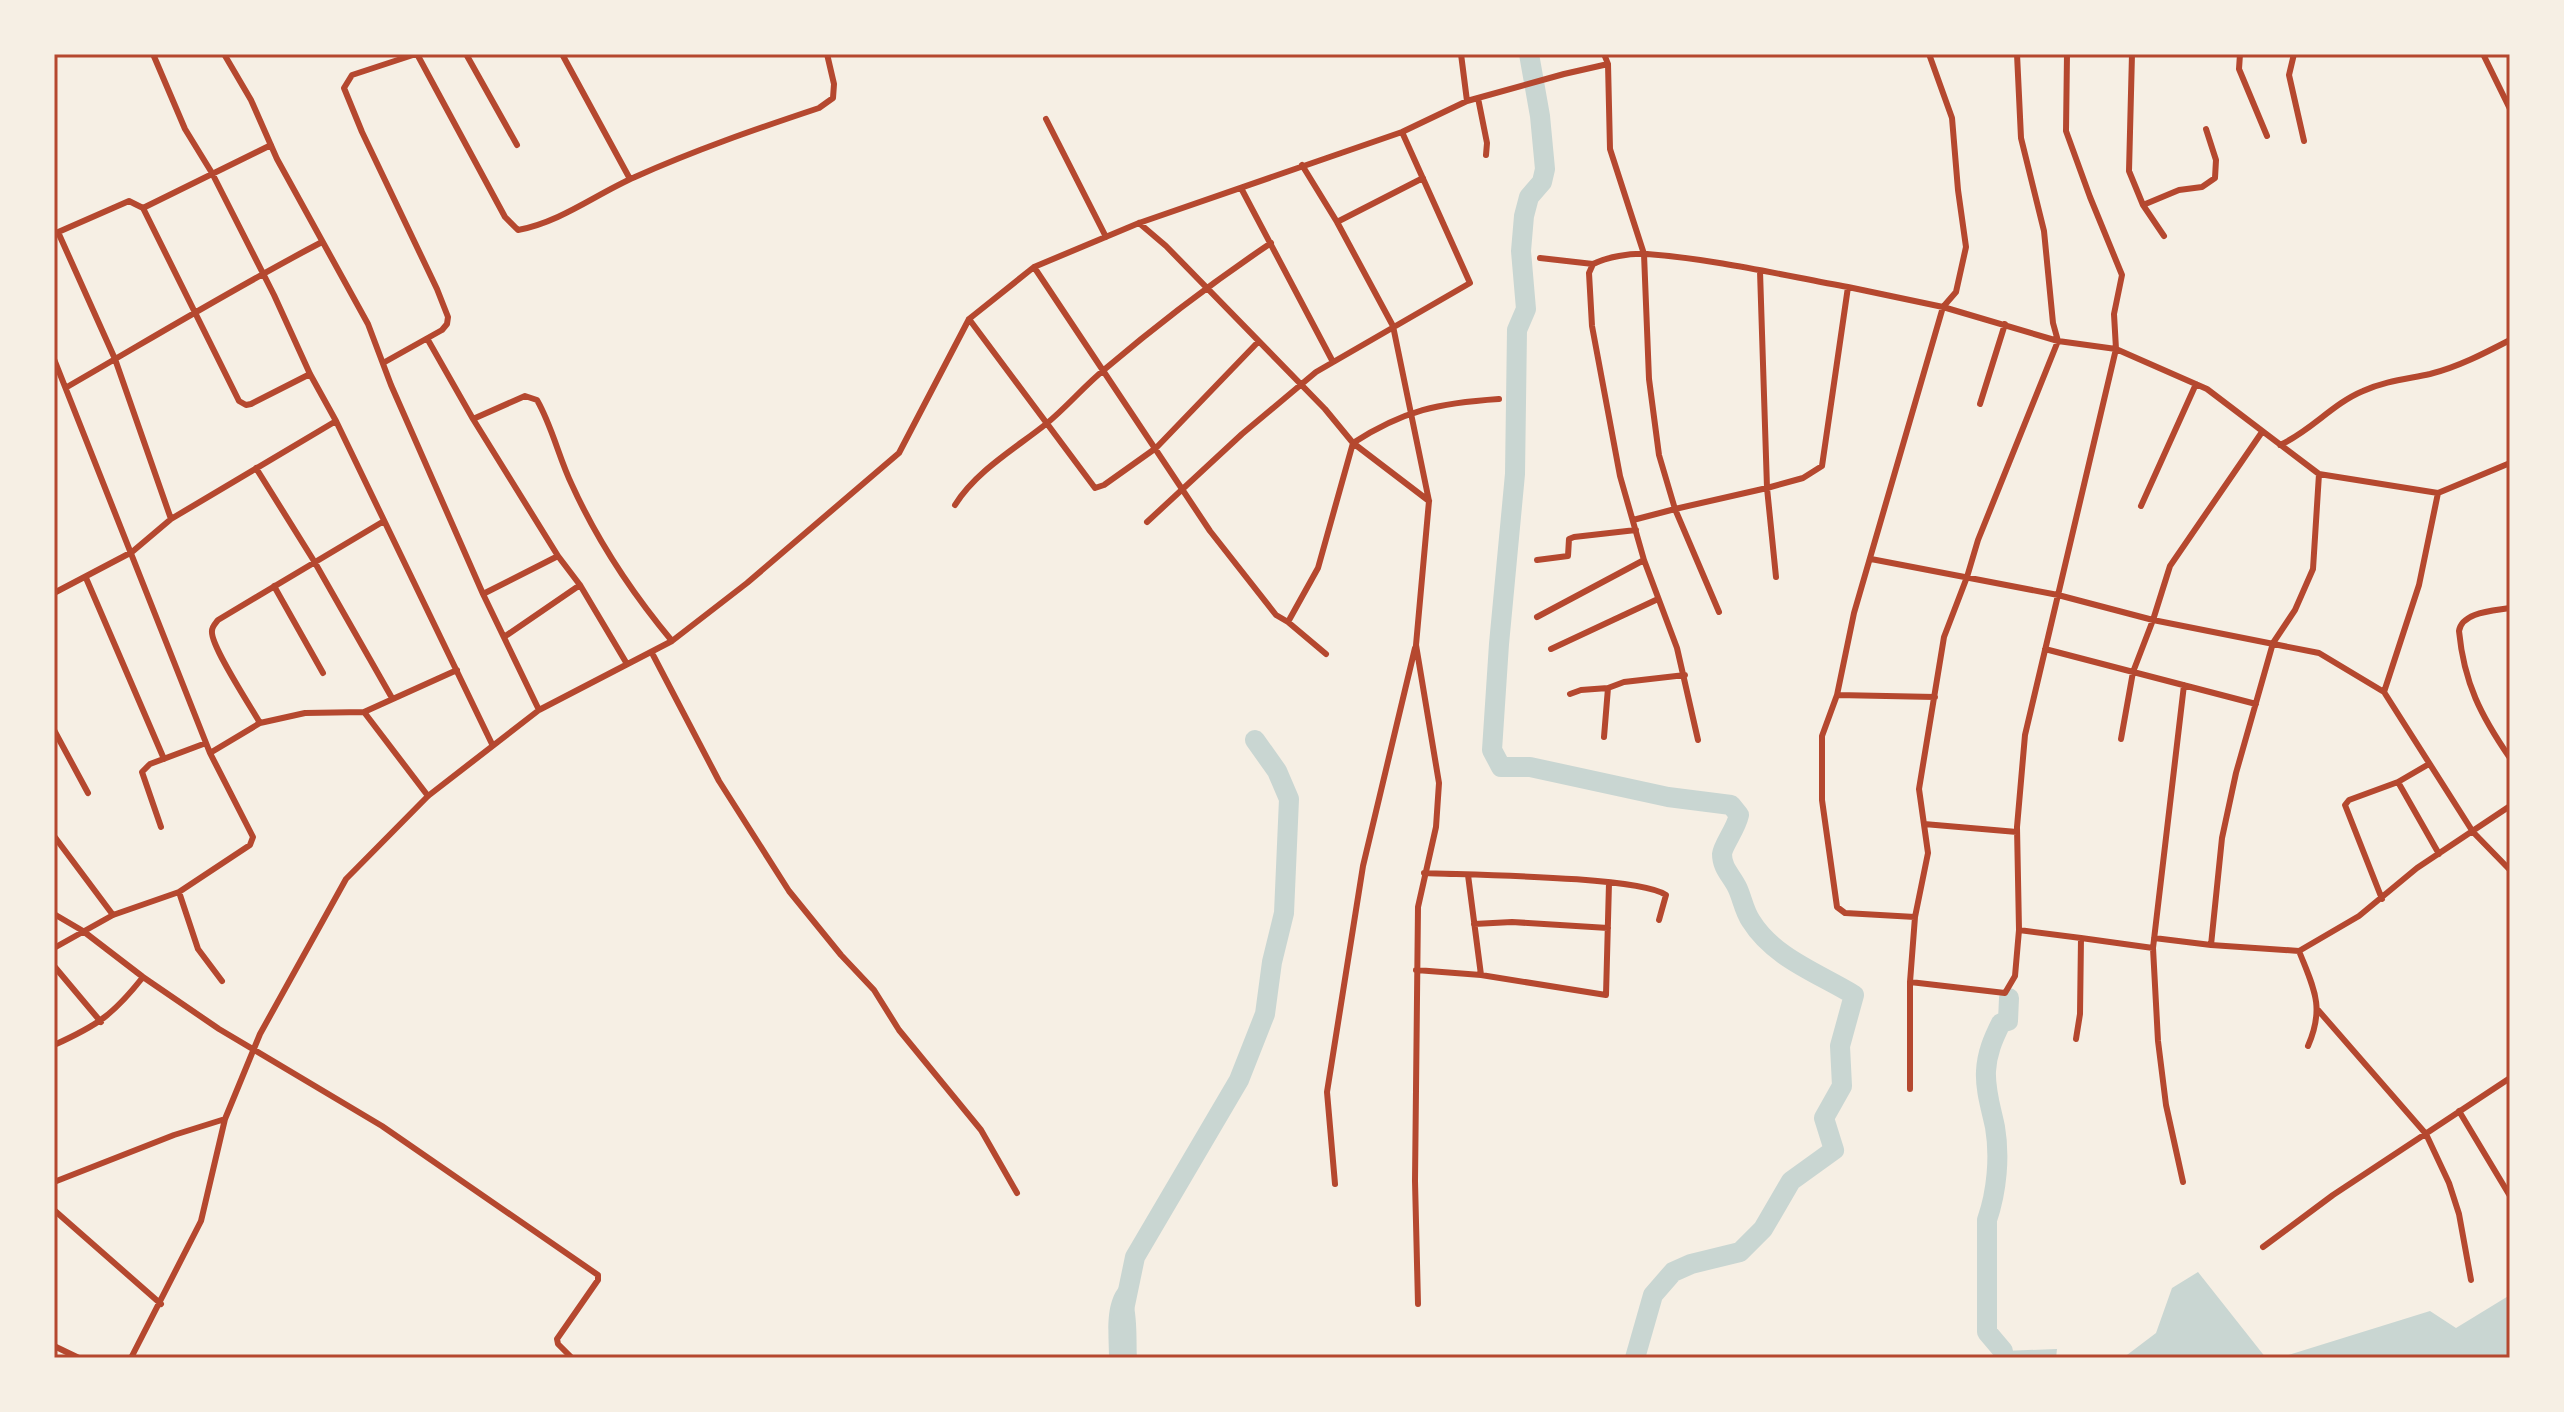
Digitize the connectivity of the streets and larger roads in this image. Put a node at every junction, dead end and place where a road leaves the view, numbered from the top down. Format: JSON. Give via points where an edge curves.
{"nodes":[{"id":1,"x":153,"y":54,"type":"edge"},
{"id":2,"x":224,"y":54,"type":"edge"},
{"id":3,"x":416,"y":54,"type":"edge"},
{"id":4,"x":466,"y":54,"type":"edge"},
{"id":5,"x":562,"y":54,"type":"edge"},
{"id":6,"x":638,"y":54,"type":"edge"},
{"id":7,"x":648,"y":54,"type":"edge"},
{"id":8,"x":827,"y":54,"type":"edge"},
{"id":9,"x":1461,"y":54,"type":"edge"},
{"id":10,"x":1604,"y":54,"type":"edge"},
{"id":11,"x":1929,"y":54,"type":"edge"},
{"id":12,"x":2017,"y":54,"type":"edge"},
{"id":13,"x":2067,"y":54,"type":"edge"},
{"id":14,"x":2132,"y":54,"type":"edge"},
{"id":15,"x":2240,"y":54,"type":"edge"},
{"id":16,"x":2294,"y":54,"type":"edge"},
{"id":17,"x":2483,"y":54,"type":"edge"},
{"id":18,"x":1608,"y":64,"type":"junction"},
{"id":19,"x":1478,"y":98,"type":"junction"},
{"id":20,"x":1467,"y":101,"type":"junction"},
{"id":21,"x":2510,"y":109,"type":"edge"},
{"id":22,"x":1046,"y":119,"type":"dead end"},
{"id":23,"x":2206,"y":129,"type":"dead end"},
{"id":24,"x":1402,"y":132,"type":"junction"},
{"id":25,"x":2267,"y":136,"type":"dead end"},
{"id":26,"x":2304,"y":141,"type":"dead end"},
{"id":27,"x":271,"y":145,"type":"junction"},
{"id":28,"x":517,"y":145,"type":"dead end"},
{"id":29,"x":1486,"y":155,"type":"dead end"},
{"id":30,"x":1302,"y":165,"type":"junction"},
{"id":31,"x":212,"y":173,"type":"junction"},
{"id":32,"x":1423,"y":178,"type":"junction"},
{"id":33,"x":630,"y":179,"type":"junction"},
{"id":34,"x":1241,"y":188,"type":"junction"},
{"id":35,"x":2143,"y":205,"type":"junction"},
{"id":36,"x":143,"y":208,"type":"junction"},
{"id":37,"x":1337,"y":222,"type":"junction"},
{"id":38,"x":1139,"y":223,"type":"junction"},
{"id":39,"x":56,"y":233,"type":"edge"},
{"id":40,"x":2164,"y":236,"type":"dead end"},
{"id":41,"x":1106,"y":237,"type":"junction"},
{"id":42,"x":322,"y":242,"type":"junction"},
{"id":43,"x":1271,"y":243,"type":"junction"},
{"id":44,"x":1644,"y":254,"type":"junction"},
{"id":45,"x":1540,"y":258,"type":"dead end"},
{"id":46,"x":1593,"y":264,"type":"junction"},
{"id":47,"x":1034,"y":267,"type":"junction"},
{"id":48,"x":1760,"y":271,"type":"junction"},
{"id":49,"x":262,"y":273,"type":"junction"},
{"id":50,"x":1205,"y":287,"type":"junction"},
{"id":51,"x":1848,"y":287,"type":"junction"},
{"id":52,"x":1943,"y":307,"type":"junction"},
{"id":53,"x":196,"y":314,"type":"junction"},
{"id":54,"x":969,"y":319,"type":"junction"},
{"id":55,"x":2005,"y":324,"type":"junction"},
{"id":56,"x":1393,"y":326,"type":"junction"},
{"id":57,"x":428,"y":340,"type":"junction"},
{"id":58,"x":2510,"y":340,"type":"edge"},
{"id":59,"x":2058,"y":341,"type":"junction"},
{"id":60,"x":1258,"y":342,"type":"junction"},
{"id":61,"x":2116,"y":349,"type":"junction"},
{"id":62,"x":54,"y":359,"type":"edge"},
{"id":63,"x":115,"y":359,"type":"junction"},
{"id":64,"x":1333,"y":362,"type":"junction"},
{"id":65,"x":383,"y":363,"type":"junction"},
{"id":66,"x":1103,"y":371,"type":"junction"},
{"id":67,"x":310,"y":374,"type":"junction"},
{"id":68,"x":1300,"y":384,"type":"junction"},
{"id":69,"x":2196,"y":384,"type":"junction"},
{"id":70,"x":67,"y":387,"type":"junction"},
{"id":71,"x":1499,"y":399,"type":"dead end"},
{"id":72,"x":1980,"y":404,"type":"dead end"},
{"id":73,"x":1411,"y":412,"type":"junction"},
{"id":74,"x":473,"y":419,"type":"junction"},
{"id":75,"x":336,"y":421,"type":"junction"},
{"id":76,"x":1048,"y":422,"type":"junction"},
{"id":77,"x":2262,"y":432,"type":"junction"},
{"id":78,"x":1353,"y":443,"type":"junction"},
{"id":79,"x":2280,"y":445,"type":"junction"},
{"id":80,"x":1156,"y":448,"type":"junction"},
{"id":81,"x":2510,"y":463,"type":"edge"},
{"id":82,"x":256,"y":468,"type":"junction"},
{"id":83,"x":2319,"y":474,"type":"junction"},
{"id":84,"x":1767,"y":488,"type":"junction"},
{"id":85,"x":1184,"y":489,"type":"junction"},
{"id":86,"x":2438,"y":493,"type":"junction"},
{"id":87,"x":1429,"y":501,"type":"junction"},
{"id":88,"x":955,"y":505,"type":"dead end"},
{"id":89,"x":2141,"y":506,"type":"dead end"},
{"id":90,"x":1675,"y":509,"type":"junction"},
{"id":91,"x":171,"y":519,"type":"junction"},
{"id":92,"x":1633,"y":520,"type":"junction"},
{"id":93,"x":384,"y":521,"type":"junction"},
{"id":94,"x":1147,"y":522,"type":"dead end"},
{"id":95,"x":1636,"y":530,"type":"junction"},
{"id":96,"x":132,"y":552,"type":"junction"},
{"id":97,"x":558,"y":556,"type":"junction"},
{"id":98,"x":1871,"y":559,"type":"junction"},
{"id":99,"x":1537,"y":560,"type":"dead end"},
{"id":100,"x":1644,"y":560,"type":"junction"},
{"id":101,"x":314,"y":561,"type":"junction"},
{"id":102,"x":1776,"y":577,"type":"dead end"},
{"id":103,"x":1967,"y":577,"type":"junction"},
{"id":104,"x":86,"y":578,"type":"junction"},
{"id":105,"x":580,"y":585,"type":"junction"},
{"id":106,"x":274,"y":586,"type":"junction"},
{"id":107,"x":54,"y":593,"type":"edge"},
{"id":108,"x":483,"y":594,"type":"junction"},
{"id":109,"x":2058,"y":595,"type":"junction"},
{"id":110,"x":1658,"y":599,"type":"junction"},
{"id":111,"x":2510,"y":608,"type":"edge"},
{"id":112,"x":1719,"y":612,"type":"dead end"},
{"id":113,"x":1537,"y":617,"type":"dead end"},
{"id":114,"x":2153,"y":620,"type":"junction"},
{"id":115,"x":1288,"y":622,"type":"junction"},
{"id":116,"x":504,"y":637,"type":"junction"},
{"id":117,"x":672,"y":641,"type":"junction"},
{"id":118,"x":2273,"y":643,"type":"junction"},
{"id":119,"x":1416,"y":645,"type":"junction"},
{"id":120,"x":1551,"y":649,"type":"dead end"},
{"id":121,"x":2045,"y":649,"type":"junction"},
{"id":122,"x":652,"y":653,"type":"junction"},
{"id":123,"x":1326,"y":654,"type":"dead end"},
{"id":124,"x":627,"y":664,"type":"junction"},
{"id":125,"x":457,"y":670,"type":"junction"},
{"id":126,"x":2133,"y":672,"type":"junction"},
{"id":127,"x":323,"y":673,"type":"dead end"},
{"id":128,"x":1685,"y":675,"type":"junction"},
{"id":129,"x":2184,"y":685,"type":"junction"},
{"id":130,"x":1608,"y":688,"type":"junction"},
{"id":131,"x":2384,"y":692,"type":"junction"},
{"id":132,"x":1570,"y":694,"type":"dead end"},
{"id":133,"x":1837,"y":695,"type":"junction"},
{"id":134,"x":1935,"y":697,"type":"junction"},
{"id":135,"x":392,"y":698,"type":"junction"},
{"id":136,"x":2256,"y":704,"type":"junction"},
{"id":137,"x":539,"y":710,"type":"junction"},
{"id":138,"x":364,"y":712,"type":"junction"},
{"id":139,"x":260,"y":723,"type":"junction"},
{"id":140,"x":54,"y":730,"type":"edge"},
{"id":141,"x":1604,"y":737,"type":"dead end"},
{"id":142,"x":2121,"y":739,"type":"dead end"},
{"id":143,"x":1698,"y":740,"type":"dead end"},
{"id":144,"x":206,"y":743,"type":"junction"},
{"id":145,"x":492,"y":744,"type":"junction"},
{"id":146,"x":210,"y":753,"type":"junction"},
{"id":147,"x":2510,"y":758,"type":"edge"},
{"id":148,"x":164,"y":759,"type":"junction"},
{"id":149,"x":2429,"y":764,"type":"junction"},
{"id":150,"x":2398,"y":782,"type":"junction"},
{"id":151,"x":88,"y":793,"type":"dead end"},
{"id":152,"x":428,"y":796,"type":"junction"},
{"id":153,"x":2510,"y":806,"type":"edge"},
{"id":154,"x":1924,"y":824,"type":"junction"},
{"id":155,"x":161,"y":827,"type":"dead end"},
{"id":156,"x":2017,"y":832,"type":"junction"},
{"id":157,"x":2473,"y":832,"type":"junction"},
{"id":158,"x":54,"y":836,"type":"edge"},
{"id":159,"x":2439,"y":854,"type":"junction"},
{"id":160,"x":2510,"y":870,"type":"edge"},
{"id":161,"x":1424,"y":873,"type":"junction"},
{"id":162,"x":1468,"y":875,"type":"junction"},
{"id":163,"x":1609,"y":883,"type":"junction"},
{"id":164,"x":179,"y":892,"type":"junction"},
{"id":165,"x":2382,"y":899,"type":"junction"},
{"id":166,"x":54,"y":914,"type":"edge"},
{"id":167,"x":113,"y":915,"type":"junction"},
{"id":168,"x":1915,"y":917,"type":"junction"},
{"id":169,"x":1659,"y":920,"type":"dead end"},
{"id":170,"x":1474,"y":924,"type":"junction"},
{"id":171,"x":1608,"y":928,"type":"junction"},
{"id":172,"x":2019,"y":930,"type":"junction"},
{"id":173,"x":83,"y":931,"type":"junction"},
{"id":174,"x":2081,"y":938,"type":"junction"},
{"id":175,"x":2154,"y":938,"type":"junction"},
{"id":176,"x":2211,"y":945,"type":"junction"},
{"id":177,"x":54,"y":948,"type":"edge"},
{"id":178,"x":2153,"y":948,"type":"junction"},
{"id":179,"x":2299,"y":951,"type":"junction"},
{"id":180,"x":54,"y":966,"type":"edge"},
{"id":181,"x":1416,"y":970,"type":"junction"},
{"id":182,"x":1481,"y":975,"type":"junction"},
{"id":183,"x":143,"y":977,"type":"junction"},
{"id":184,"x":222,"y":981,"type":"dead end"},
{"id":185,"x":1910,"y":982,"type":"junction"},
{"id":186,"x":2318,"y":1010,"type":"junction"},
{"id":187,"x":101,"y":1022,"type":"junction"},
{"id":188,"x":2076,"y":1039,"type":"dead end"},
{"id":189,"x":54,"y":1045,"type":"edge"},
{"id":190,"x":2308,"y":1046,"type":"dead end"},
{"id":191,"x":254,"y":1050,"type":"junction"},
{"id":192,"x":2510,"y":1078,"type":"edge"},
{"id":193,"x":1910,"y":1089,"type":"dead end"},
{"id":194,"x":2459,"y":1111,"type":"junction"},
{"id":195,"x":225,"y":1119,"type":"junction"},
{"id":196,"x":2426,"y":1134,"type":"junction"},
{"id":197,"x":54,"y":1182,"type":"edge"},
{"id":198,"x":2183,"y":1182,"type":"dead end"},
{"id":199,"x":1335,"y":1184,"type":"dead end"},
{"id":200,"x":1017,"y":1193,"type":"dead end"},
{"id":201,"x":2510,"y":1196,"type":"edge"},
{"id":202,"x":54,"y":1210,"type":"edge"},
{"id":203,"x":2263,"y":1247,"type":"dead end"},
{"id":204,"x":2471,"y":1280,"type":"dead end"},
{"id":205,"x":161,"y":1304,"type":"junction"},
{"id":206,"x":1418,"y":1304,"type":"dead end"},
{"id":207,"x":54,"y":1346,"type":"edge"},
{"id":208,"x":79,"y":1358,"type":"edge"},
{"id":209,"x":131,"y":1358,"type":"edge"},
{"id":210,"x":572,"y":1358,"type":"edge"}],
"edges":[{"from":1,"to":31,"type":"street","via":[[185,129]]},
{"from":2,"to":27,"type":"street"},
{"from":3,"to":33,"type":"street","via":[[505,217],[518,230],[574,209]]},
{"from":3,"to":57,"type":"street","via":[[352,75],[344,88],[448,317]]},
{"from":4,"to":28,"type":"street"},
{"from":5,"to":33,"type":"street"},
{"from":6,"to":7,"type":"street"},
{"from":8,"to":33,"type":"street","via":[[833,98],[819,108],[702,147]]},
{"from":9,"to":20,"type":"street"},
{"from":10,"to":18,"type":"street"},
{"from":11,"to":52,"type":"street","via":[[1952,118],[1966,247],[1956,292]]},
{"from":12,"to":59,"type":"street","via":[[2021,138],[2044,231]]},
{"from":13,"to":61,"type":"street","via":[[2066,131],[2122,275],[2114,314]]},
{"from":14,"to":35,"type":"street","via":[[2129,171]]},
{"from":15,"to":25,"type":"street","via":[[2239,69]]},
{"from":16,"to":26,"type":"street","via":[[2289,75]]},
{"from":17,"to":21,"type":"street"},
{"from":18,"to":19,"type":"street"},
{"from":18,"to":44,"type":"street","via":[[1610,149]]},
{"from":19,"to":20,"type":"street"},
{"from":19,"to":29,"type":"street"},
{"from":20,"to":24,"type":"street"},
{"from":22,"to":41,"type":"street"},
{"from":23,"to":35,"type":"street","via":[[2217,172],[2210,183]]},
{"from":24,"to":30,"type":"street"},
{"from":24,"to":32,"type":"street"},
{"from":27,"to":31,"type":"street"},
{"from":27,"to":42,"type":"street"},
{"from":30,"to":34,"type":"street"},
{"from":30,"to":37,"type":"street"},
{"from":31,"to":36,"type":"street"},
{"from":31,"to":49,"type":"street"},
{"from":32,"to":37,"type":"street"},
{"from":32,"to":56,"type":"street","via":[[1470,283]]},
{"from":34,"to":38,"type":"street"},
{"from":34,"to":43,"type":"street"},
{"from":35,"to":40,"type":"street"},
{"from":36,"to":39,"type":"street","via":[[129,201]]},
{"from":36,"to":53,"type":"street"},
{"from":37,"to":56,"type":"street"},
{"from":38,"to":41,"type":"street"},
{"from":38,"to":50,"type":"street"},
{"from":39,"to":63,"type":"street"},
{"from":41,"to":47,"type":"street"},
{"from":42,"to":49,"type":"street"},
{"from":42,"to":65,"type":"street","via":[[368,324]]},
{"from":43,"to":50,"type":"street"},
{"from":43,"to":64,"type":"street"},
{"from":44,"to":46,"type":"street"},
{"from":44,"to":48,"type":"street"},
{"from":44,"to":90,"type":"street","via":[[1649,379],[1657,440]]},
{"from":45,"to":46,"type":"street"},
{"from":46,"to":92,"type":"street","via":[[1592,326]]},
{"from":47,"to":54,"type":"street"},
{"from":47,"to":66,"type":"street"},
{"from":48,"to":51,"type":"street"},
{"from":48,"to":84,"type":"street"},
{"from":49,"to":53,"type":"street"},
{"from":49,"to":67,"type":"street"},
{"from":50,"to":60,"type":"street"},
{"from":50,"to":66,"type":"street"},
{"from":51,"to":52,"type":"street"},
{"from":51,"to":84,"type":"street","via":[[1822,466],[1803,478]]},
{"from":52,"to":55,"type":"street"},
{"from":52,"to":98,"type":"street"},
{"from":53,"to":63,"type":"street"},
{"from":53,"to":67,"type":"street","via":[[239,401],[246,405]]},
{"from":54,"to":76,"type":"street"},
{"from":54,"to":117,"type":"street","via":[[899,453]]},
{"from":55,"to":59,"type":"street"},
{"from":55,"to":72,"type":"street"},
{"from":56,"to":64,"type":"street"},
{"from":56,"to":73,"type":"street"},
{"from":57,"to":65,"type":"street"},
{"from":57,"to":74,"type":"street"},
{"from":58,"to":79,"type":"street","via":[[2448,368],[2363,391]]},
{"from":59,"to":61,"type":"street"},
{"from":59,"to":103,"type":"street"},
{"from":60,"to":68,"type":"street"},
{"from":60,"to":80,"type":"street"},
{"from":61,"to":69,"type":"street"},
{"from":61,"to":109,"type":"street"},
{"from":62,"to":70,"type":"street"},
{"from":63,"to":70,"type":"street"},
{"from":63,"to":91,"type":"street"},
{"from":64,"to":68,"type":"street"},
{"from":65,"to":108,"type":"street"},
{"from":66,"to":76,"type":"street"},
{"from":66,"to":80,"type":"street"},
{"from":67,"to":75,"type":"street"},
{"from":68,"to":78,"type":"street"},
{"from":68,"to":85,"type":"street"},
{"from":69,"to":77,"type":"street"},
{"from":69,"to":89,"type":"street"},
{"from":70,"to":96,"type":"street"},
{"from":71,"to":73,"type":"street"},
{"from":73,"to":78,"type":"street"},
{"from":73,"to":87,"type":"street"},
{"from":74,"to":97,"type":"street"},
{"from":74,"to":117,"type":"street","via":[[525,396],[537,400],[599,540]]},
{"from":75,"to":82,"type":"street"},
{"from":75,"to":93,"type":"street"},
{"from":76,"to":80,"type":"street","via":[[1095,488]]},
{"from":76,"to":88,"type":"street","via":[[999,460]]},
{"from":77,"to":79,"type":"street"},
{"from":77,"to":114,"type":"street","via":[[2170,566]]},
{"from":78,"to":87,"type":"street"},
{"from":78,"to":115,"type":"street","via":[[1318,568]]},
{"from":79,"to":83,"type":"street"},
{"from":80,"to":85,"type":"street"},
{"from":81,"to":86,"type":"street"},
{"from":82,"to":91,"type":"street"},
{"from":82,"to":101,"type":"street"},
{"from":83,"to":86,"type":"street"},
{"from":83,"to":118,"type":"street","via":[[2313,569]]},
{"from":84,"to":90,"type":"street"},
{"from":84,"to":102,"type":"street"},
{"from":85,"to":94,"type":"street"},
{"from":85,"to":115,"type":"street","via":[[1238,567],[1276,615]]},
{"from":86,"to":131,"type":"street","via":[[2419,585]]},
{"from":87,"to":119,"type":"street"},
{"from":90,"to":92,"type":"street"},
{"from":90,"to":112,"type":"street"},
{"from":91,"to":96,"type":"street"},
{"from":92,"to":95,"type":"street"},
{"from":93,"to":101,"type":"street"},
{"from":93,"to":125,"type":"street"},
{"from":95,"to":99,"type":"street","via":[[1574,537],[1569,539],[1568,556]]},
{"from":95,"to":100,"type":"street"},
{"from":96,"to":104,"type":"street"},
{"from":96,"to":144,"type":"street"},
{"from":97,"to":105,"type":"street"},
{"from":97,"to":108,"type":"street"},
{"from":98,"to":103,"type":"street"},
{"from":98,"to":133,"type":"street"},
{"from":100,"to":110,"type":"street"},
{"from":100,"to":113,"type":"street"},
{"from":101,"to":106,"type":"street"},
{"from":101,"to":135,"type":"street"},
{"from":103,"to":109,"type":"street"},
{"from":103,"to":134,"type":"street","via":[[1944,637]]},
{"from":104,"to":107,"type":"street"},
{"from":104,"to":148,"type":"street"},
{"from":105,"to":116,"type":"street"},
{"from":105,"to":124,"type":"street"},
{"from":106,"to":127,"type":"street"},
{"from":106,"to":139,"type":"street","via":[[218,620],[212,631]]},
{"from":108,"to":116,"type":"street"},
{"from":109,"to":114,"type":"street"},
{"from":109,"to":121,"type":"street"},
{"from":110,"to":120,"type":"street"},
{"from":110,"to":128,"type":"street"},
{"from":111,"to":147,"type":"street","via":[[2466,618],[2459,631],[2478,708]]},
{"from":114,"to":118,"type":"street"},
{"from":114,"to":126,"type":"street"},
{"from":115,"to":123,"type":"street"},
{"from":116,"to":137,"type":"street"},
{"from":117,"to":122,"type":"street"},
{"from":118,"to":131,"type":"street","via":[[2319,653]]},
{"from":118,"to":136,"type":"street"},
{"from":119,"to":161,"type":"street","via":[[1439,783],[1436,827]]},
{"from":119,"to":199,"type":"street","via":[[1363,866],[1327,1092]]},
{"from":121,"to":126,"type":"street"},
{"from":121,"to":156,"type":"street","via":[[2025,735]]},
{"from":122,"to":124,"type":"street"},
{"from":122,"to":200,"type":"street","via":[[719,781],[789,891],[874,990],[899,1030],[981,1130]]},
{"from":124,"to":137,"type":"street"},
{"from":125,"to":135,"type":"street"},
{"from":125,"to":145,"type":"street"},
{"from":126,"to":129,"type":"street"},
{"from":126,"to":142,"type":"street"},
{"from":128,"to":130,"type":"street"},
{"from":128,"to":143,"type":"street"},
{"from":129,"to":136,"type":"street"},
{"from":129,"to":175,"type":"street"},
{"from":130,"to":132,"type":"street"},
{"from":130,"to":141,"type":"street"},
{"from":131,"to":149,"type":"street"},
{"from":133,"to":134,"type":"street"},
{"from":133,"to":168,"type":"street","via":[[1822,736],[1821,767],[1837,907],[1845,913]]},
{"from":134,"to":154,"type":"street","via":[[1919,789]]},
{"from":135,"to":138,"type":"street"},
{"from":136,"to":176,"type":"street","via":[[2222,838]]},
{"from":137,"to":145,"type":"street"},
{"from":138,"to":139,"type":"street","via":[[305,713]]},
{"from":138,"to":152,"type":"street"},
{"from":139,"to":146,"type":"street"},
{"from":140,"to":151,"type":"street"},
{"from":144,"to":146,"type":"street"},
{"from":144,"to":148,"type":"street"},
{"from":145,"to":152,"type":"street"},
{"from":146,"to":164,"type":"street","via":[[253,837],[250,845]]},
{"from":148,"to":155,"type":"street","via":[[142,772]]},
{"from":149,"to":150,"type":"street"},
{"from":149,"to":157,"type":"street"},
{"from":150,"to":159,"type":"street"},
{"from":150,"to":165,"type":"street","via":[[2345,805]]},
{"from":152,"to":191,"type":"street","via":[[346,879]]},
{"from":153,"to":157,"type":"street"},
{"from":154,"to":156,"type":"street"},
{"from":154,"to":168,"type":"street","via":[[1928,853]]},
{"from":156,"to":172,"type":"street"},
{"from":157,"to":159,"type":"street"},
{"from":157,"to":160,"type":"street"},
{"from":158,"to":167,"type":"street"},
{"from":159,"to":165,"type":"street"},
{"from":161,"to":162,"type":"street"},
{"from":161,"to":181,"type":"street"},
{"from":162,"to":163,"type":"street"},
{"from":162,"to":170,"type":"street"},
{"from":163,"to":169,"type":"street","via":[[1658,889],[1666,895]]},
{"from":163,"to":171,"type":"street"},
{"from":164,"to":167,"type":"street"},
{"from":164,"to":184,"type":"street","via":[[198,949]]},
{"from":165,"to":179,"type":"street"},
{"from":166,"to":173,"type":"street"},
{"from":167,"to":173,"type":"street"},
{"from":168,"to":185,"type":"street"},
{"from":170,"to":171,"type":"street"},
{"from":170,"to":182,"type":"street"},
{"from":171,"to":182,"type":"street","via":[[1606,995]]},
{"from":172,"to":174,"type":"street"},
{"from":172,"to":185,"type":"street","via":[[2015,976],[2005,993]]},
{"from":173,"to":177,"type":"street"},
{"from":173,"to":183,"type":"street"},
{"from":174,"to":178,"type":"street"},
{"from":174,"to":188,"type":"street"},
{"from":175,"to":176,"type":"street"},
{"from":175,"to":178,"type":"street"},
{"from":176,"to":179,"type":"street"},
{"from":178,"to":198,"type":"street","via":[[2166,1105]]},
{"from":179,"to":186,"type":"street"},
{"from":180,"to":187,"type":"street"},
{"from":181,"to":182,"type":"street"},
{"from":181,"to":206,"type":"street"},
{"from":183,"to":187,"type":"street"},
{"from":183,"to":191,"type":"street"},
{"from":185,"to":193,"type":"street"},
{"from":186,"to":190,"type":"street"},
{"from":186,"to":196,"type":"street"},
{"from":187,"to":189,"type":"street"},
{"from":191,"to":195,"type":"street"},
{"from":191,"to":210,"type":"street","via":[[356,1109],[598,1275],[557,1339]]},
{"from":192,"to":194,"type":"street"},
{"from":194,"to":196,"type":"street"},
{"from":194,"to":201,"type":"street"},
{"from":195,"to":197,"type":"street"},
{"from":195,"to":205,"type":"street","via":[[201,1221]]},
{"from":196,"to":203,"type":"street"},
{"from":196,"to":204,"type":"street","via":[[2453,1193]]},
{"from":202,"to":205,"type":"street"},
{"from":205,"to":209,"type":"street"},
{"from":207,"to":208,"type":"street"}]}
